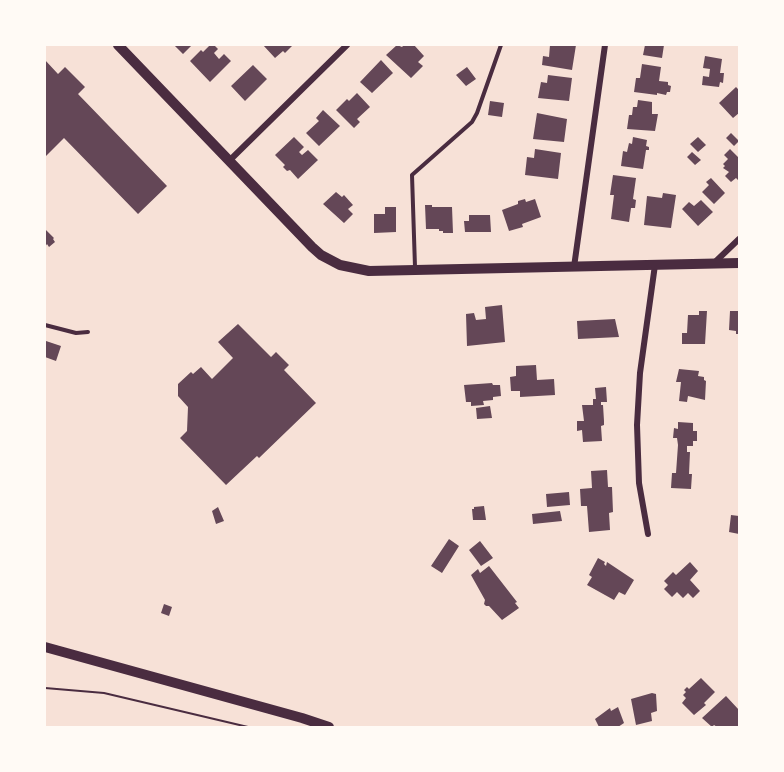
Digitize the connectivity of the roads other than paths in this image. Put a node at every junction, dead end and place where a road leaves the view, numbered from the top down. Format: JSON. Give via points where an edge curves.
{"nodes":[{"id":1,"x":118,"y":45,"type":"edge"},
{"id":2,"x":347,"y":45,"type":"edge"},
{"id":3,"x":501,"y":45,"type":"edge"},
{"id":4,"x":605,"y":45,"type":"edge"},
{"id":5,"x":229,"y":161,"type":"junction"},
{"id":6,"x":739,"y":239,"type":"edge"},
{"id":7,"x":739,"y":263,"type":"edge"},
{"id":8,"x":713,"y":264,"type":"junction"},
{"id":9,"x":655,"y":265,"type":"junction"},
{"id":10,"x":574,"y":267,"type":"junction"},
{"id":11,"x":415,"y":271,"type":"junction"},
{"id":12,"x":45,"y":325,"type":"edge"},
{"id":13,"x":88,"y":332,"type":"dead end"},
{"id":14,"x":648,"y":534,"type":"dead end"},
{"id":15,"x":45,"y":647,"type":"edge"},
{"id":16,"x":329,"y":727,"type":"edge"}],
"edges":[{"from":1,"to":5,"type":"street"},
{"from":2,"to":5,"type":"street"},
{"from":3,"to":11,"type":"lane","via":[[472,122],[412,175]]},
{"from":4,"to":10,"type":"street"},
{"from":5,"to":11,"type":"street","via":[[312,247],[333,262],[369,271]]},
{"from":6,"to":8,"type":"street"},
{"from":7,"to":8,"type":"street"},
{"from":8,"to":9,"type":"street"},
{"from":9,"to":10,"type":"street"},
{"from":9,"to":14,"type":"street","via":[[637,425],[639,483]]},
{"from":10,"to":11,"type":"street"},
{"from":12,"to":13,"type":"lane"},
{"from":15,"to":16,"type":"street"}]}
